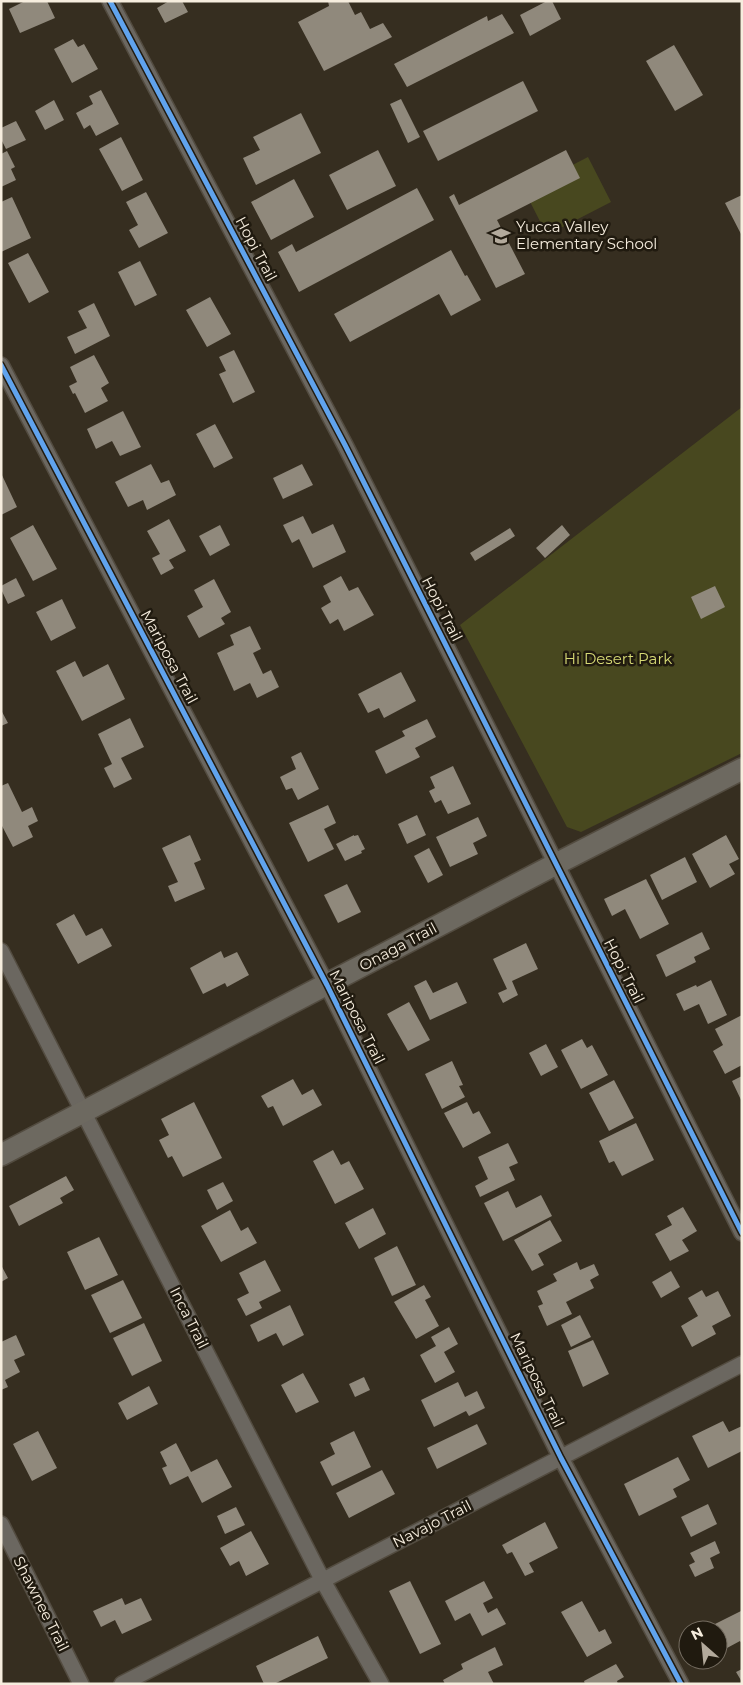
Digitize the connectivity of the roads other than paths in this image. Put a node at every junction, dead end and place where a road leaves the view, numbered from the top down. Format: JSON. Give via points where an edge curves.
{"nodes":[{"id":1,"x":110,"y":1,"type":"edge"},
{"id":2,"x":1,"y":365,"type":"edge"},
{"id":3,"x":742,"y":769,"type":"edge"},
{"id":4,"x":556,"y":864,"type":"junction"},
{"id":5,"x":1,"y":951,"type":"edge"},
{"id":6,"x":328,"y":985,"type":"junction"},
{"id":7,"x":84,"y":1113,"type":"junction"},
{"id":8,"x":1,"y":1155,"type":"edge"},
{"id":9,"x":742,"y":1233,"type":"edge"},
{"id":10,"x":742,"y":1364,"type":"edge"},
{"id":11,"x":561,"y":1458,"type":"junction"},
{"id":12,"x":1,"y":1524,"type":"edge"},
{"id":13,"x":323,"y":1581,"type":"junction"},
{"id":14,"x":81,"y":1684,"type":"edge"},
{"id":15,"x":122,"y":1684,"type":"edge"},
{"id":16,"x":381,"y":1684,"type":"edge"},
{"id":17,"x":681,"y":1684,"type":"edge"}],
"edges":[{"from":1,"to":4,"type":"street","name":"Hopi Trail","via":[[345,445]]},
{"from":2,"to":6,"type":"street","name":"Mariposa Trail"},
{"from":3,"to":4,"type":"street","name":"Onaga Trail"},
{"from":4,"to":6,"type":"street","name":"Onaga Trail"},
{"from":4,"to":9,"type":"street","name":"Hopi Trail"},
{"from":5,"to":7,"type":"street","name":"Inca Trail"},
{"from":6,"to":7,"type":"street","name":"Onaga Trail"},
{"from":6,"to":11,"type":"street","name":"Mariposa Trail"},
{"from":7,"to":8,"type":"street","name":"Onaga Trail"},
{"from":7,"to":13,"type":"street","name":"Inca Trail"},
{"from":10,"to":11,"type":"street","name":"Navajo Trail"},
{"from":11,"to":13,"type":"street","name":"Navajo Trail"},
{"from":11,"to":17,"type":"street","name":"Mariposa Trail"},
{"from":12,"to":14,"type":"street","name":"Shawnee Trail"},
{"from":13,"to":15,"type":"street","name":"Navajo Trail"},
{"from":13,"to":16,"type":"street","name":"Inca Trail"}]}
